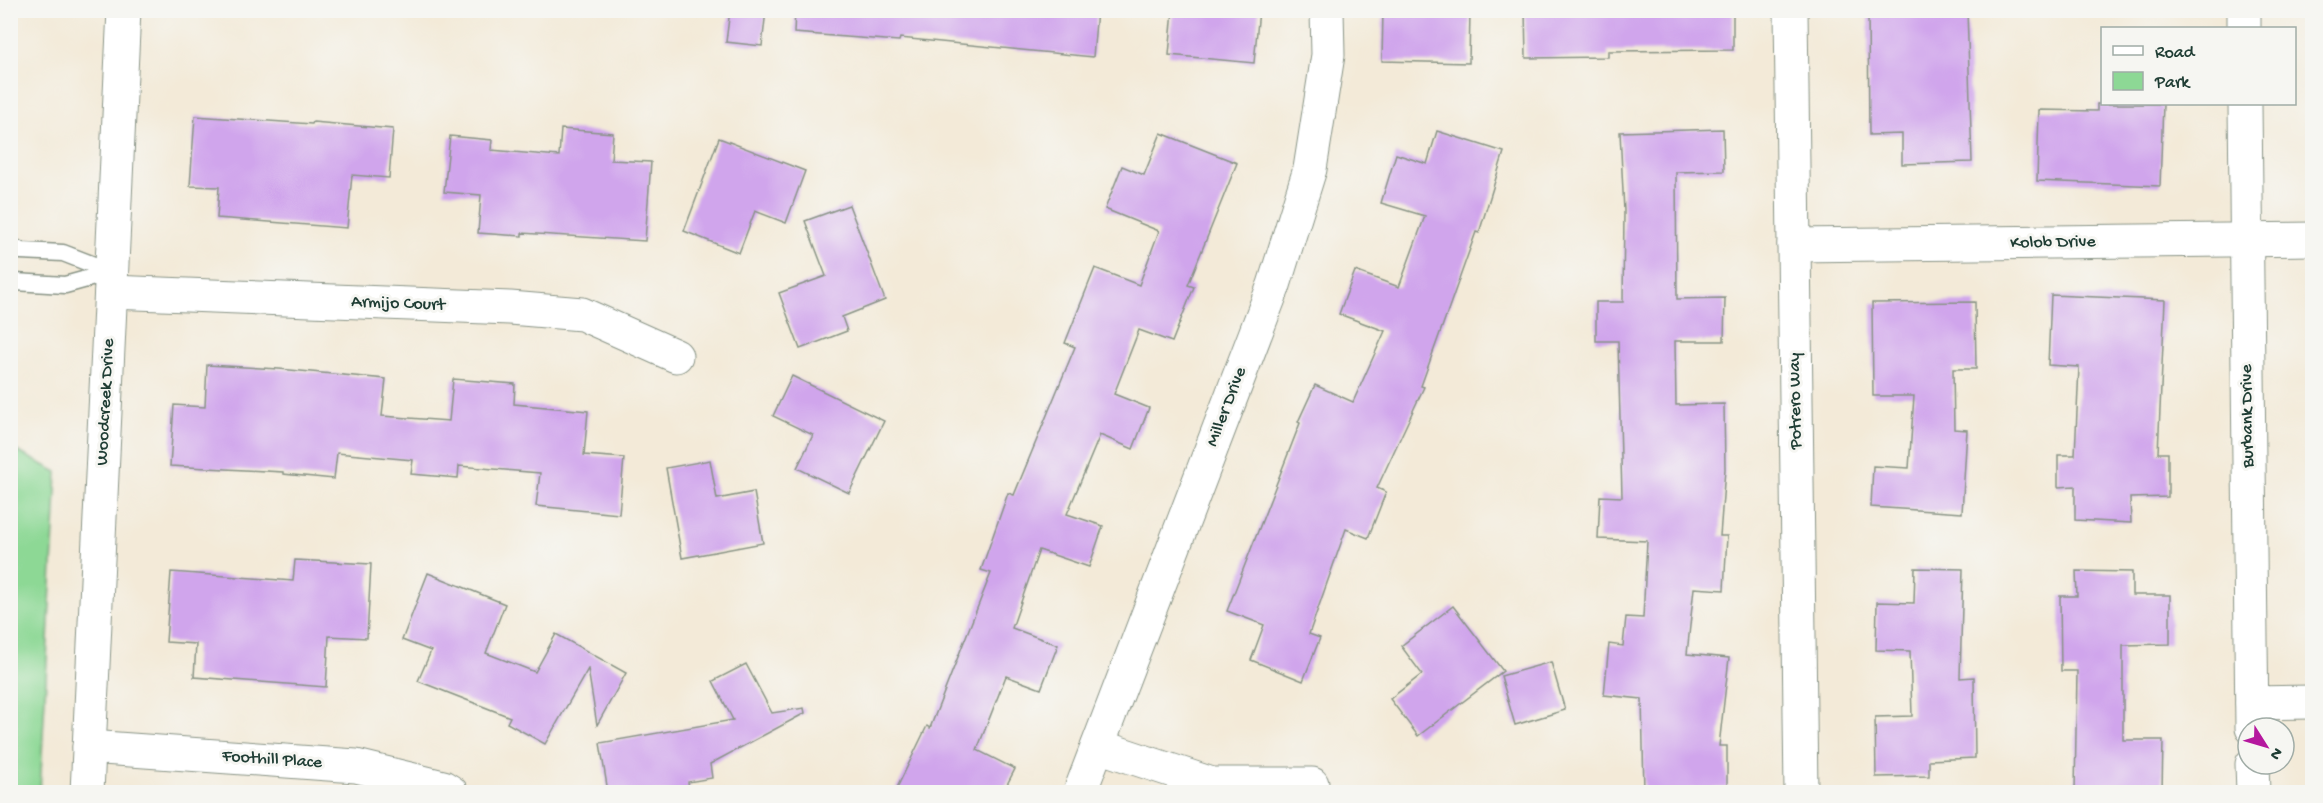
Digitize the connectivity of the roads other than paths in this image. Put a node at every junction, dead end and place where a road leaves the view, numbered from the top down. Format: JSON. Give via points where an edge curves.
{"nodes":[{"id":1,"x":124,"y":10,"type":"edge"},
{"id":2,"x":1327,"y":10,"type":"edge"},
{"id":3,"x":1791,"y":10,"type":"edge"},
{"id":4,"x":2244,"y":10,"type":"edge"},
{"id":5,"x":2244,"y":27,"type":"edge"},
{"id":6,"x":2245,"y":105,"type":"edge"},
{"id":7,"x":2313,"y":239,"type":"edge"},
{"id":8,"x":2247,"y":241,"type":"junction"},
{"id":9,"x":1794,"y":245,"type":"junction"},
{"id":10,"x":10,"y":246,"type":"edge"},
{"id":11,"x":10,"y":280,"type":"edge"},
{"id":12,"x":112,"y":282,"type":"junction"},
{"id":13,"x":676,"y":356,"type":"dead end"},
{"id":14,"x":2313,"y":702,"type":"edge"},
{"id":15,"x":2252,"y":716,"type":"edge"},
{"id":16,"x":1098,"y":746,"type":"junction"},
{"id":17,"x":89,"y":747,"type":"junction"},
{"id":18,"x":2253,"y":776,"type":"edge"},
{"id":19,"x":1312,"y":784,"type":"dead end"},
{"id":20,"x":87,"y":792,"type":"edge"},
{"id":21,"x":451,"y":792,"type":"edge"},
{"id":22,"x":1080,"y":792,"type":"edge"},
{"id":23,"x":1801,"y":792,"type":"edge"},
{"id":24,"x":2253,"y":792,"type":"edge"}],
"edges":[{"from":1,"to":12,"type":"street","name":"Woodcreek Drive"},
{"from":2,"to":16,"type":"street","name":"Miller Drive","via":[[1328,55],[1307,179],[1274,285]]},
{"from":3,"to":9,"type":"street","name":"Potrero Way"},
{"from":4,"to":5,"type":"street"},
{"from":6,"to":8,"type":"street","name":"Burbank Drive"},
{"from":7,"to":8,"type":"street","name":"Kolob Drive"},
{"from":8,"to":9,"type":"street","name":"Kolob Drive"},
{"from":8,"to":15,"type":"street","name":"Burbank Drive"},
{"from":9,"to":23,"type":"street","name":"Potrero Way"},
{"from":10,"to":12,"type":"lane","via":[[21,251],[63,254]]},
{"from":11,"to":12,"type":"lane","via":[[65,285]]},
{"from":12,"to":13,"type":"street","name":"Armijo Court","via":[[582,314]]},
{"from":12,"to":17,"type":"street","name":"Woodcreek Drive"},
{"from":14,"to":15,"type":"street"},
{"from":16,"to":19,"type":"street","via":[[1212,784]]},
{"from":16,"to":22,"type":"street","name":"Miller Drive"},
{"from":17,"to":20,"type":"street","name":"Woodcreek Drive"},
{"from":17,"to":21,"type":"street","name":"Foothill Place","via":[[356,766]]},
{"from":18,"to":24,"type":"street"}]}
